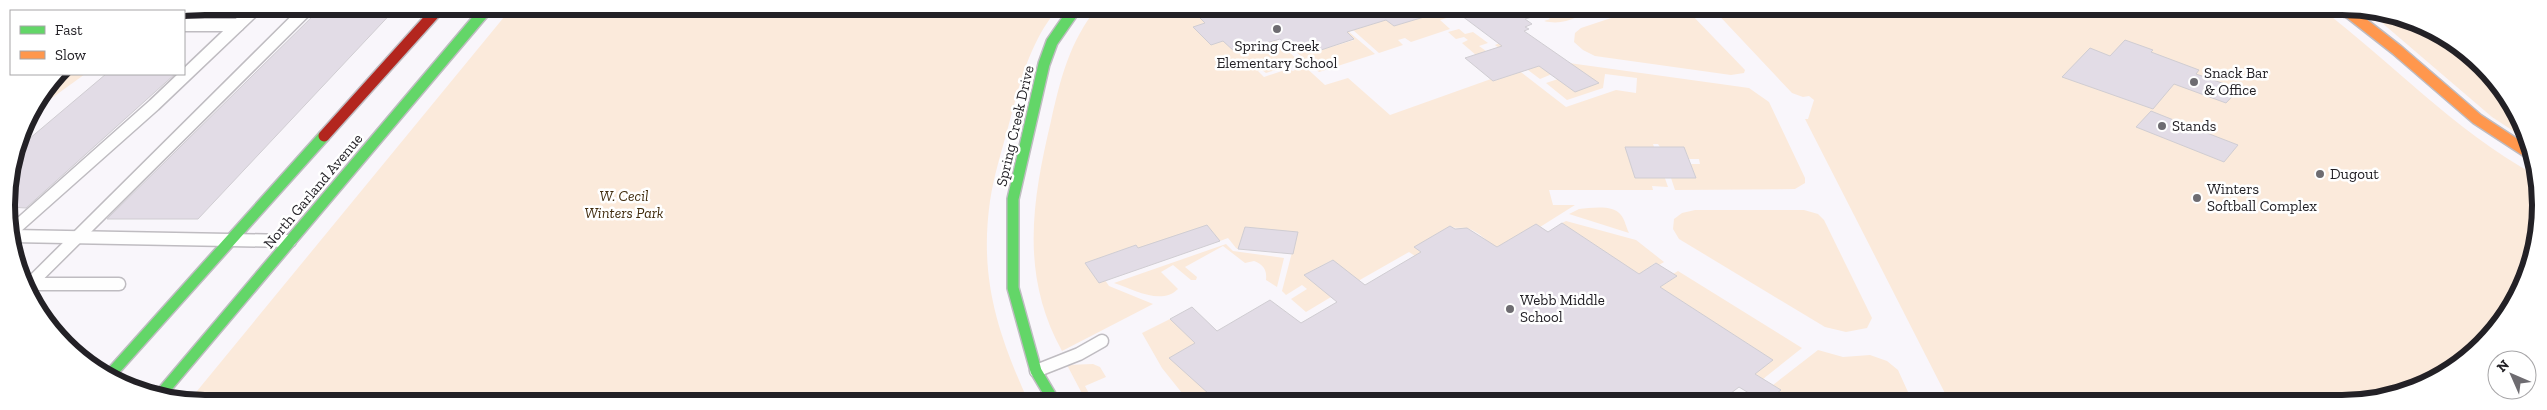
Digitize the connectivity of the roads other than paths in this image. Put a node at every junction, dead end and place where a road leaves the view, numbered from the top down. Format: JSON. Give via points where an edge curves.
{"nodes":[{"id":1,"x":249,"y":15,"type":"edge"},
{"id":2,"x":301,"y":15,"type":"edge"},
{"id":3,"x":433,"y":15,"type":"edge"},
{"id":4,"x":481,"y":15,"type":"edge"},
{"id":5,"x":1070,"y":15,"type":"edge"},
{"id":6,"x":2352,"y":15,"type":"edge"},
{"id":7,"x":185,"y":25,"type":"edge"},
{"id":8,"x":238,"y":25,"type":"junction"},
{"id":9,"x":2524,"y":150,"type":"edge"},
{"id":10,"x":17,"y":227,"type":"edge"},
{"id":11,"x":18,"y":236,"type":"edge"},
{"id":12,"x":77,"y":238,"type":"junction"},
{"id":13,"x":231,"y":240,"type":"junction"},
{"id":14,"x":290,"y":241,"type":"junction"},
{"id":15,"x":31,"y":282,"type":"edge"},
{"id":16,"x":119,"y":284,"type":"dead end"},
{"id":17,"x":33,"y":285,"type":"edge"},
{"id":18,"x":1102,"y":341,"type":"dead end"},
{"id":19,"x":112,"y":371,"type":"edge"},
{"id":20,"x":1036,"y":371,"type":"junction"},
{"id":21,"x":164,"y":390,"type":"edge"},
{"id":22,"x":1050,"y":395,"type":"edge"}],
"edges":[{"from":1,"to":8,"type":"lane"},
{"from":2,"to":12,"type":"lane"},
{"from":3,"to":13,"type":"main road","name":"North Garland Avenue"},
{"from":4,"to":14,"type":"main road","name":"North Garland Avenue"},
{"from":5,"to":20,"type":"main road","name":"Spring Creek Drive","via":[[1060,28],[1044,64],[1013,199],[1013,288]]},
{"from":6,"to":9,"type":"main road","via":[[2477,118]]},
{"from":7,"to":8,"type":"lane"},
{"from":8,"to":10,"type":"lane","via":[[154,105]]},
{"from":11,"to":12,"type":"lane"},
{"from":12,"to":13,"type":"lane"},
{"from":12,"to":15,"type":"lane"},
{"from":13,"to":14,"type":"lane"},
{"from":13,"to":19,"type":"main road","name":"North Garland Avenue"},
{"from":14,"to":21,"type":"main road","name":"North Garland Avenue"},
{"from":16,"to":17,"type":"lane"},
{"from":18,"to":20,"type":"lane"},
{"from":20,"to":22,"type":"main road","name":"Spring Creek Drive"}]}
